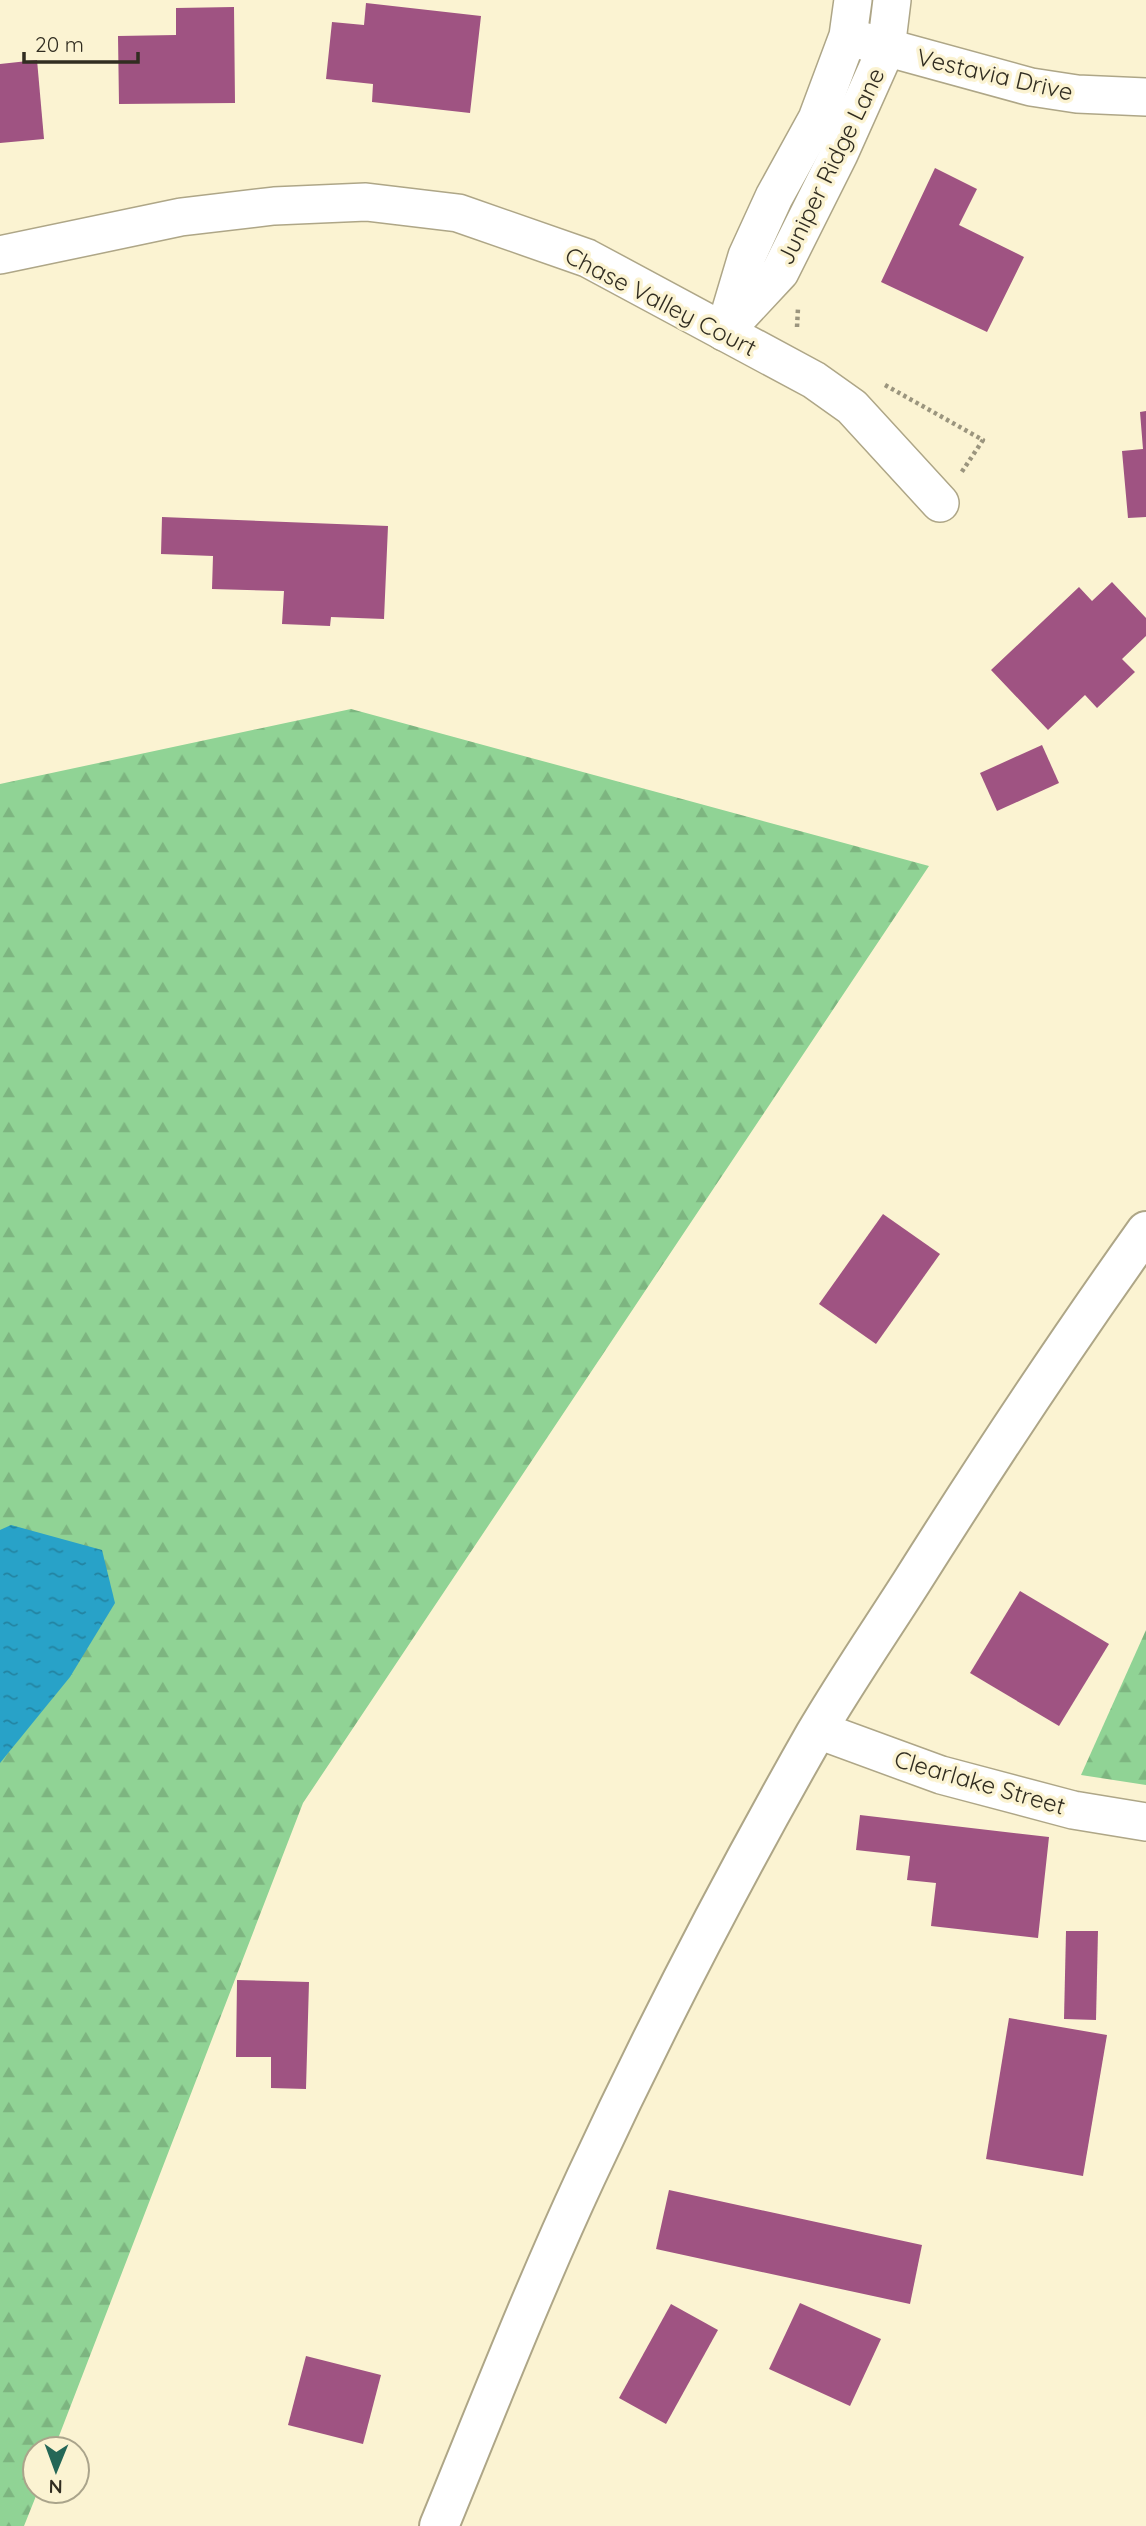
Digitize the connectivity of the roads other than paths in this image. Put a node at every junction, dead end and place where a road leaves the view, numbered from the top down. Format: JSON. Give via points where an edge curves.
{"nodes":[{"id":1,"x":853,"y":0,"type":"edge"},
{"id":2,"x":892,"y":0,"type":"edge"},
{"id":3,"x":848,"y":36,"type":"junction"},
{"id":4,"x":886,"y":49,"type":"junction"},
{"id":5,"x":1146,"y":97,"type":"edge"},
{"id":6,"x":0,"y":255,"type":"edge"},
{"id":7,"x":724,"y":332,"type":"junction"},
{"id":8,"x":940,"y":503,"type":"road end"},
{"id":9,"x":1146,"y":1231,"type":"edge"},
{"id":10,"x":818,"y":1730,"type":"junction"},
{"id":11,"x":1146,"y":1822,"type":"edge"},
{"id":12,"x":439,"y":2526,"type":"edge"}],
"edges":[{"from":1,"to":3,"type":"street","name":"Juniper Ridge Lane"},
{"from":2,"to":4,"type":"street","name":"Juniper Ridge Lane"},
{"from":3,"to":4,"type":"street","name":"Vestavia Drive"},
{"from":3,"to":7,"type":"street","name":"Juniper Ridge Lane","via":[[817,118],[747,256]]},
{"from":4,"to":5,"type":"street","name":"Vestavia Drive","via":[[1031,87]]},
{"from":4,"to":7,"type":"street","name":"Juniper Ridge Lane","via":[[780,272]]},
{"from":6,"to":7,"type":"street","name":"Chase Valley Court","via":[[181,217],[366,202],[458,213],[587,258]]},
{"from":7,"to":8,"type":"street","name":"Chase Valley Court","via":[[814,380],[852,407]]},
{"from":9,"to":10,"type":"main road","via":[[941,1536]]},
{"from":10,"to":11,"type":"street","name":"Clearlake Street","via":[[941,1775],[1073,1810]]},
{"from":10,"to":12,"type":"main road","via":[[647,2050],[587,2175]]}]}
